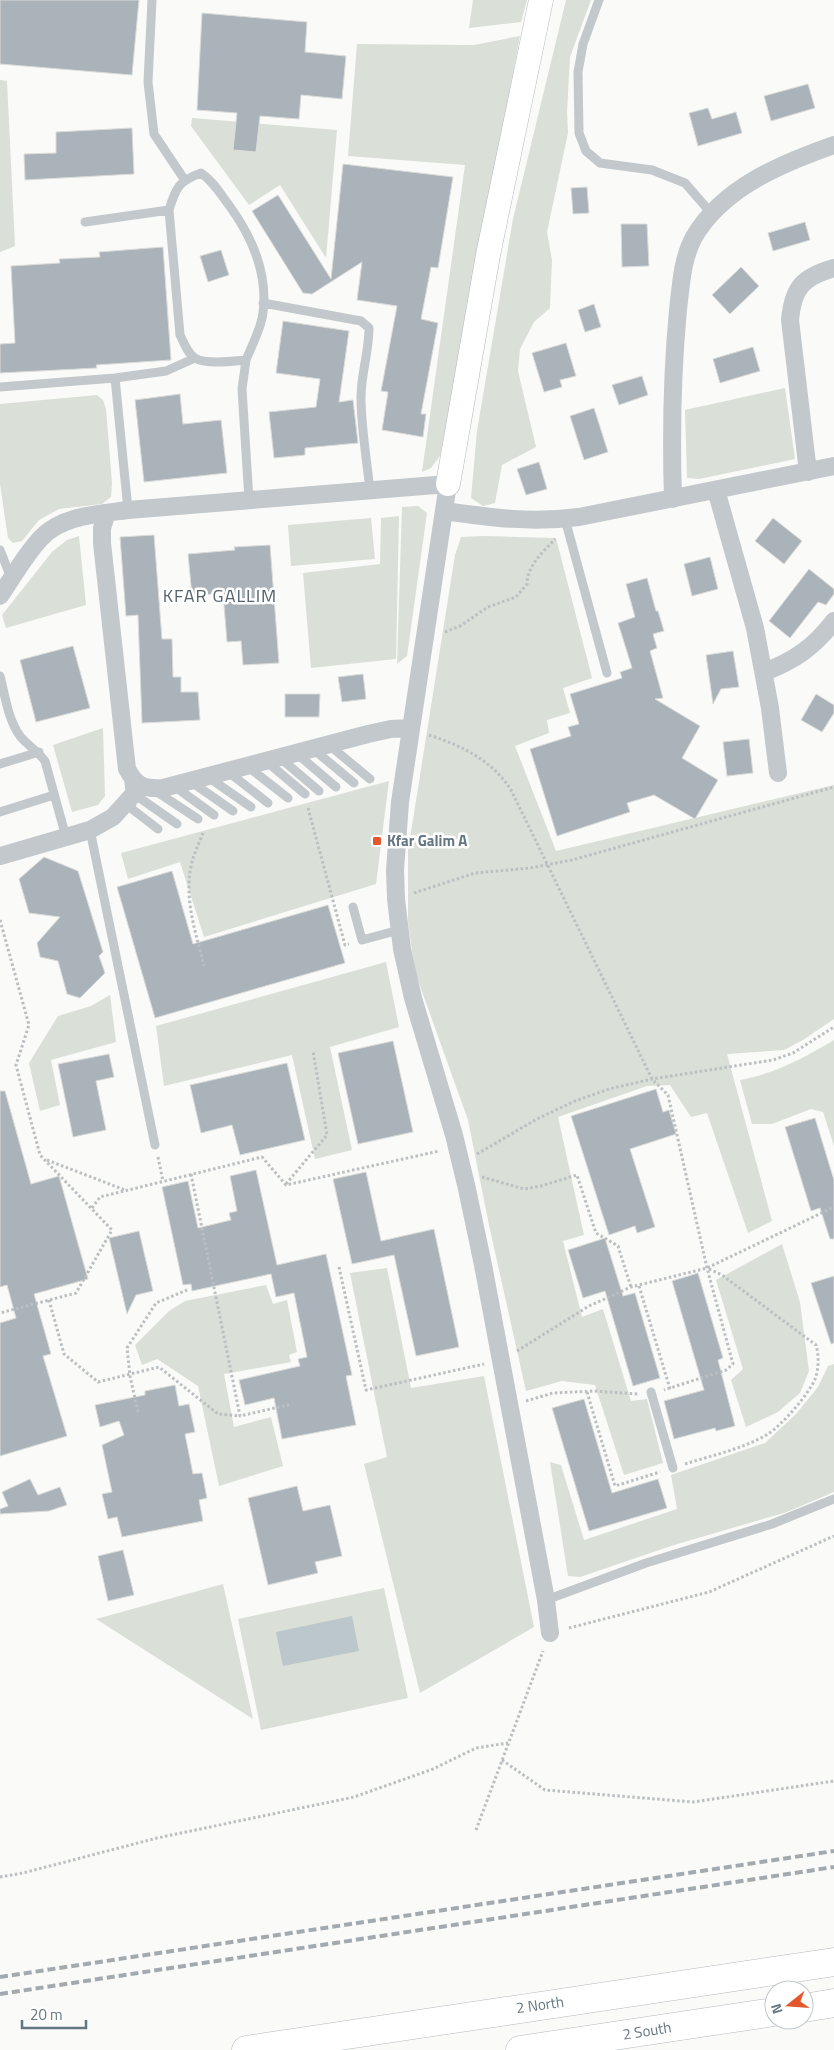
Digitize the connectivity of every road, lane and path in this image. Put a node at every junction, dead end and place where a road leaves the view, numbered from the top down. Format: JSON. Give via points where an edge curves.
{"nodes":[{"id":1,"x":152,"y":0,"type":"edge"},
{"id":2,"x":541,"y":0,"type":"edge"},
{"id":3,"x":599,"y":0,"type":"edge"},
{"id":4,"x":834,"y":145,"type":"edge"},
{"id":5,"x":184,"y":179,"type":"junction"},
{"id":6,"x":169,"y":210,"type":"junction"},
{"id":7,"x":712,"y":214,"type":"junction"},
{"id":8,"x":85,"y":222,"type":"dead end"},
{"id":9,"x":834,"y":268,"type":"edge"},
{"id":10,"x":263,"y":303,"type":"junction"},
{"id":11,"x":195,"y":358,"type":"junction"},
{"id":12,"x":246,"y":360,"type":"junction"},
{"id":13,"x":115,"y":378,"type":"junction"},
{"id":14,"x":0,"y":387,"type":"edge"},
{"id":15,"x":834,"y":466,"type":"edge"},
{"id":16,"x":808,"y":472,"type":"junction"},
{"id":17,"x":448,"y":484,"type":"junction"},
{"id":18,"x":370,"y":490,"type":"junction"},
{"id":19,"x":716,"y":490,"type":"junction"},
{"id":20,"x":673,"y":499,"type":"junction"},
{"id":21,"x":249,"y":500,"type":"junction"},
{"id":22,"x":128,"y":510,"type":"junction"},
{"id":23,"x":445,"y":511,"type":"junction"},
{"id":24,"x":107,"y":513,"type":"junction"},
{"id":25,"x":566,"y":522,"type":"junction"},
{"id":26,"x":0,"y":550,"type":"edge"},
{"id":27,"x":12,"y":580,"type":"junction"},
{"id":28,"x":0,"y":596,"type":"edge"},
{"id":29,"x":834,"y":621,"type":"edge"},
{"id":30,"x":424,"y":640,"type":"junction"},
{"id":31,"x":607,"y":672,"type":"dead end"},
{"id":32,"x":764,"y":672,"type":"junction"},
{"id":33,"x":0,"y":676,"type":"edge"},
{"id":34,"x":10,"y":710,"type":"junction"},
{"id":35,"x":0,"y":713,"type":"edge"},
{"id":36,"x":410,"y":728,"type":"junction"},
{"id":37,"x":39,"y":752,"type":"junction"},
{"id":38,"x":296,"y":753,"type":"junction"},
{"id":39,"x":0,"y":764,"type":"edge"},
{"id":40,"x":247,"y":766,"type":"junction"},
{"id":41,"x":227,"y":771,"type":"junction"},
{"id":42,"x":778,"y":773,"type":"dead end"},
{"id":43,"x":208,"y":776,"type":"junction"},
{"id":44,"x":370,"y":779,"type":"dead end"},
{"id":45,"x":190,"y":781,"type":"junction"},
{"id":46,"x":354,"y":782,"type":"dead end"},
{"id":47,"x":172,"y":785,"type":"junction"},
{"id":48,"x":336,"y":787,"type":"dead end"},
{"id":49,"x":834,"y":787,"type":"edge"},
{"id":50,"x":319,"y":791,"type":"dead end"},
{"id":51,"x":139,"y":792,"type":"junction"},
{"id":52,"x":305,"y":794,"type":"joint"},
{"id":53,"x":54,"y":795,"type":"junction"},
{"id":54,"x":288,"y":798,"type":"dead end"},
{"id":55,"x":268,"y":803,"type":"dead end"},
{"id":56,"x":251,"y":807,"type":"dead end"},
{"id":57,"x":233,"y":811,"type":"dead end"},
{"id":58,"x":0,"y":812,"type":"edge"},
{"id":59,"x":214,"y":816,"type":"dead end"},
{"id":60,"x":198,"y":819,"type":"dead end"},
{"id":61,"x":177,"y":824,"type":"dead end"},
{"id":62,"x":206,"y":825,"type":"dead end"},
{"id":63,"x":158,"y":829,"type":"dead end"},
{"id":64,"x":90,"y":830,"type":"junction"},
{"id":65,"x":66,"y":837,"type":"junction"},
{"id":66,"x":0,"y":856,"type":"edge"},
{"id":67,"x":546,"y":865,"type":"junction"},
{"id":68,"x":396,"y":899,"type":"junction"},
{"id":69,"x":353,"y":907,"type":"dead end"},
{"id":70,"x":0,"y":920,"type":"edge"},
{"id":71,"x":399,"y":930,"type":"junction"},
{"id":72,"x":362,"y":940,"type":"junction"},
{"id":73,"x":204,"y":966,"type":"dead end"},
{"id":74,"x":834,"y":1027,"type":"edge"},
{"id":75,"x":313,"y":1051,"type":"dead end"},
{"id":76,"x":652,"y":1079,"type":"junction"},
{"id":77,"x":155,"y":1146,"type":"joint"},
{"id":78,"x":45,"y":1160,"type":"junction"},
{"id":79,"x":460,"y":1160,"type":"junction"},
{"id":80,"x":192,"y":1174,"type":"junction"},
{"id":81,"x":163,"y":1181,"type":"junction"},
{"id":82,"x":286,"y":1185,"type":"junction"},
{"id":83,"x":126,"y":1190,"type":"junction"},
{"id":84,"x":834,"y":1207,"type":"edge"},
{"id":85,"x":92,"y":1208,"type":"junction"},
{"id":86,"x":339,"y":1267,"type":"dead end"},
{"id":87,"x":707,"y":1268,"type":"junction"},
{"id":88,"x":631,"y":1287,"type":"junction"},
{"id":89,"x":187,"y":1290,"type":"dead end"},
{"id":90,"x":49,"y":1300,"type":"junction"},
{"id":91,"x":0,"y":1313,"type":"edge"},
{"id":92,"x":501,"y":1361,"type":"junction"},
{"id":93,"x":130,"y":1376,"type":"junction"},
{"id":94,"x":670,"y":1388,"type":"junction"},
{"id":95,"x":586,"y":1392,"type":"junction"},
{"id":96,"x":652,"y":1392,"type":"junction"},
{"id":97,"x":292,"y":1404,"type":"dead end"},
{"id":98,"x":509,"y":1406,"type":"junction"},
{"id":99,"x":138,"y":1412,"type":"dead end"},
{"id":100,"x":240,"y":1416,"type":"junction"},
{"id":101,"x":673,"y":1468,"type":"junction"},
{"id":102,"x":834,"y":1499,"type":"edge"},
{"id":103,"x":834,"y":1536,"type":"edge"},
{"id":104,"x":546,"y":1600,"type":"junction"},
{"id":105,"x":550,"y":1633,"type":"junction"},
{"id":106,"x":508,"y":1743,"type":"junction"},
{"id":107,"x":502,"y":1760,"type":"junction"},
{"id":108,"x":834,"y":1781,"type":"edge"},
{"id":109,"x":476,"y":1830,"type":"dead end"},
{"id":110,"x":0,"y":1877,"type":"edge"},
{"id":111,"x":834,"y":1962,"type":"edge"},
{"id":112,"x":834,"y":2003,"type":"edge"},
{"id":113,"x":814,"y":2006,"type":"edge"},
{"id":114,"x":764,"y":2013,"type":"edge"},
{"id":115,"x":246,"y":2050,"type":"edge"},
{"id":116,"x":520,"y":2050,"type":"edge"}],
"edges":[{"from":1,"to":5,"type":"lane","via":[[148,82],[154,134]]},
{"from":2,"to":17,"type":"street","via":[[488,255]]},
{"from":3,"to":7,"type":"lane","via":[[583,44],[578,72],[579,133],[586,151],[600,163],[652,170],[685,183]]},
{"from":4,"to":7,"type":"street","via":[[766,173],[736,192]]},
{"from":5,"to":6,"type":"lane"},
{"from":5,"to":10,"type":"lane","via":[[201,172],[210,179],[243,226],[258,259],[264,287]]},
{"from":6,"to":8,"type":"lane"},
{"from":6,"to":11,"type":"lane","via":[[180,335]]},
{"from":7,"to":20,"type":"street","via":[[695,236],[686,256],[682,277],[674,354]]},
{"from":9,"to":16,"type":"street","via":[[811,277],[798,288],[790,320]]},
{"from":10,"to":12,"type":"lane","via":[[263,314]]},
{"from":10,"to":18,"type":"lane","via":[[361,321],[369,328],[361,399]]},
{"from":11,"to":12,"type":"lane","via":[[207,362]]},
{"from":11,"to":13,"type":"lane","via":[[166,372]]},
{"from":12,"to":21,"type":"lane","via":[[242,389]]},
{"from":13,"to":14,"type":"lane"},
{"from":13,"to":22,"type":"lane"},
{"from":15,"to":16,"type":"street"},
{"from":16,"to":19,"type":"street"},
{"from":17,"to":18,"type":"street"},
{"from":17,"to":23,"type":"street"},
{"from":18,"to":21,"type":"street"},
{"from":19,"to":20,"type":"street"},
{"from":19,"to":32,"type":"street","via":[[743,581]]},
{"from":20,"to":25,"type":"street"},
{"from":21,"to":22,"type":"street"},
{"from":22,"to":24,"type":"street"},
{"from":23,"to":25,"type":"street","via":[[523,521]]},
{"from":23,"to":30,"type":"street"},
{"from":24,"to":27,"type":"street","via":[[67,521],[51,530],[41,538]]},
{"from":24,"to":51,"type":"street","via":[[102,542],[127,769]]},
{"from":25,"to":30,"type":"path","via":[[535,562],[527,574],[527,584],[516,597],[495,604],[460,626]]},
{"from":25,"to":31,"type":"lane"},
{"from":26,"to":27,"type":"lane"},
{"from":27,"to":28,"type":"street"},
{"from":29,"to":32,"type":"street","via":[[806,650],[788,663]]},
{"from":30,"to":36,"type":"street"},
{"from":32,"to":42,"type":"street"},
{"from":33,"to":34,"type":"lane"},
{"from":34,"to":35,"type":"lane"},
{"from":34,"to":37,"type":"lane","via":[[21,736]]},
{"from":36,"to":38,"type":"street","via":[[368,734]]},
{"from":36,"to":67,"type":"path","via":[[455,744],[483,759],[504,778]]},
{"from":36,"to":68,"type":"street","via":[[396,838]]},
{"from":37,"to":39,"type":"lane"},
{"from":37,"to":53,"type":"lane","via":[[45,761]]},
{"from":38,"to":40,"type":"street"},
{"from":38,"to":44,"type":"lane"},
{"from":38,"to":46,"type":"lane"},
{"from":38,"to":48,"type":"lane"},
{"from":38,"to":50,"type":"lane"},
{"from":38,"to":52,"type":"lane"},
{"from":40,"to":41,"type":"street"},
{"from":40,"to":54,"type":"lane"},
{"from":41,"to":43,"type":"street"},
{"from":41,"to":55,"type":"lane"},
{"from":43,"to":45,"type":"street"},
{"from":43,"to":56,"type":"lane"},
{"from":45,"to":47,"type":"street"},
{"from":45,"to":57,"type":"lane"},
{"from":47,"to":51,"type":"street"},
{"from":47,"to":59,"type":"lane"},
{"from":49,"to":67,"type":"path"},
{"from":51,"to":60,"type":"lane"},
{"from":51,"to":61,"type":"lane"},
{"from":51,"to":63,"type":"lane","via":[[132,809]]},
{"from":51,"to":64,"type":"street","via":[[113,817]]},
{"from":52,"to":72,"type":"path","via":[[345,945]]},
{"from":53,"to":58,"type":"lane"},
{"from":53,"to":65,"type":"lane"},
{"from":62,"to":73,"type":"path","via":[[191,865],[189,891],[190,910]]},
{"from":64,"to":65,"type":"street"},
{"from":64,"to":77,"type":"lane"},
{"from":65,"to":66,"type":"street"},
{"from":67,"to":68,"type":"path","via":[[475,873]]},
{"from":67,"to":76,"type":"path"},
{"from":68,"to":71,"type":"street"},
{"from":69,"to":72,"type":"lane"},
{"from":70,"to":78,"type":"path","via":[[29,1025],[16,1065],[40,1155]]},
{"from":71,"to":72,"type":"lane"},
{"from":71,"to":79,"type":"street","via":[[413,998]]},
{"from":74,"to":76,"type":"path","via":[[793,1053],[773,1060]]},
{"from":75,"to":82,"type":"path","via":[[327,1135]]},
{"from":76,"to":79,"type":"path","via":[[608,1088],[575,1101]]},
{"from":76,"to":87,"type":"path","via":[[668,1094]]},
{"from":77,"to":81,"type":"path"},
{"from":78,"to":83,"type":"path"},
{"from":78,"to":85,"type":"path"},
{"from":79,"to":82,"type":"path"},
{"from":79,"to":88,"type":"path","via":[[524,1189],[577,1175],[596,1233],[618,1246]]},
{"from":79,"to":92,"type":"street"},
{"from":80,"to":81,"type":"path"},
{"from":80,"to":82,"type":"path","via":[[262,1157]]},
{"from":80,"to":100,"type":"path"},
{"from":81,"to":83,"type":"path"},
{"from":83,"to":85,"type":"path","via":[[100,1197]]},
{"from":84,"to":87,"type":"path"},
{"from":85,"to":90,"type":"path","via":[[112,1230],[76,1292]]},
{"from":86,"to":92,"type":"path","via":[[366,1390]]},
{"from":87,"to":88,"type":"path"},
{"from":87,"to":94,"type":"path","via":[[733,1364],[726,1370]]},
{"from":87,"to":101,"type":"path","via":[[722,1275],[816,1345],[819,1355],[816,1378],[798,1404],[769,1433],[746,1445]]},
{"from":88,"to":92,"type":"path","via":[[588,1306]]},
{"from":88,"to":94,"type":"path","via":[[640,1286]]},
{"from":89,"to":93,"type":"path","via":[[156,1303],[127,1348]]},
{"from":90,"to":91,"type":"path"},
{"from":90,"to":93,"type":"path","via":[[64,1354],[98,1382]]},
{"from":92,"to":98,"type":"street"},
{"from":93,"to":99,"type":"path"},
{"from":93,"to":100,"type":"path","via":[[159,1367],[218,1414]]},
{"from":94,"to":96,"type":"path"},
{"from":95,"to":96,"type":"path"},
{"from":95,"to":98,"type":"path","via":[[553,1393]]},
{"from":95,"to":101,"type":"path","via":[[615,1486]]},
{"from":96,"to":101,"type":"lane"},
{"from":97,"to":100,"type":"path"},
{"from":98,"to":104,"type":"street"},
{"from":102,"to":104,"type":"lane","via":[[772,1524],[646,1563]]},
{"from":103,"to":105,"type":"path","via":[[709,1592]]},
{"from":104,"to":105,"type":"street"},
{"from":105,"to":106,"type":"path"},
{"from":106,"to":107,"type":"path"},
{"from":106,"to":110,"type":"path","via":[[476,1748],[433,1769],[354,1797],[157,1838]]},
{"from":107,"to":108,"type":"path","via":[[545,1790],[693,1802]]},
{"from":107,"to":109,"type":"path"},
{"from":111,"to":115,"type":"highway","name":"2 North"},
{"from":112,"to":113,"type":"highway"},
{"from":114,"to":116,"type":"highway","name":"2 South"}]}
